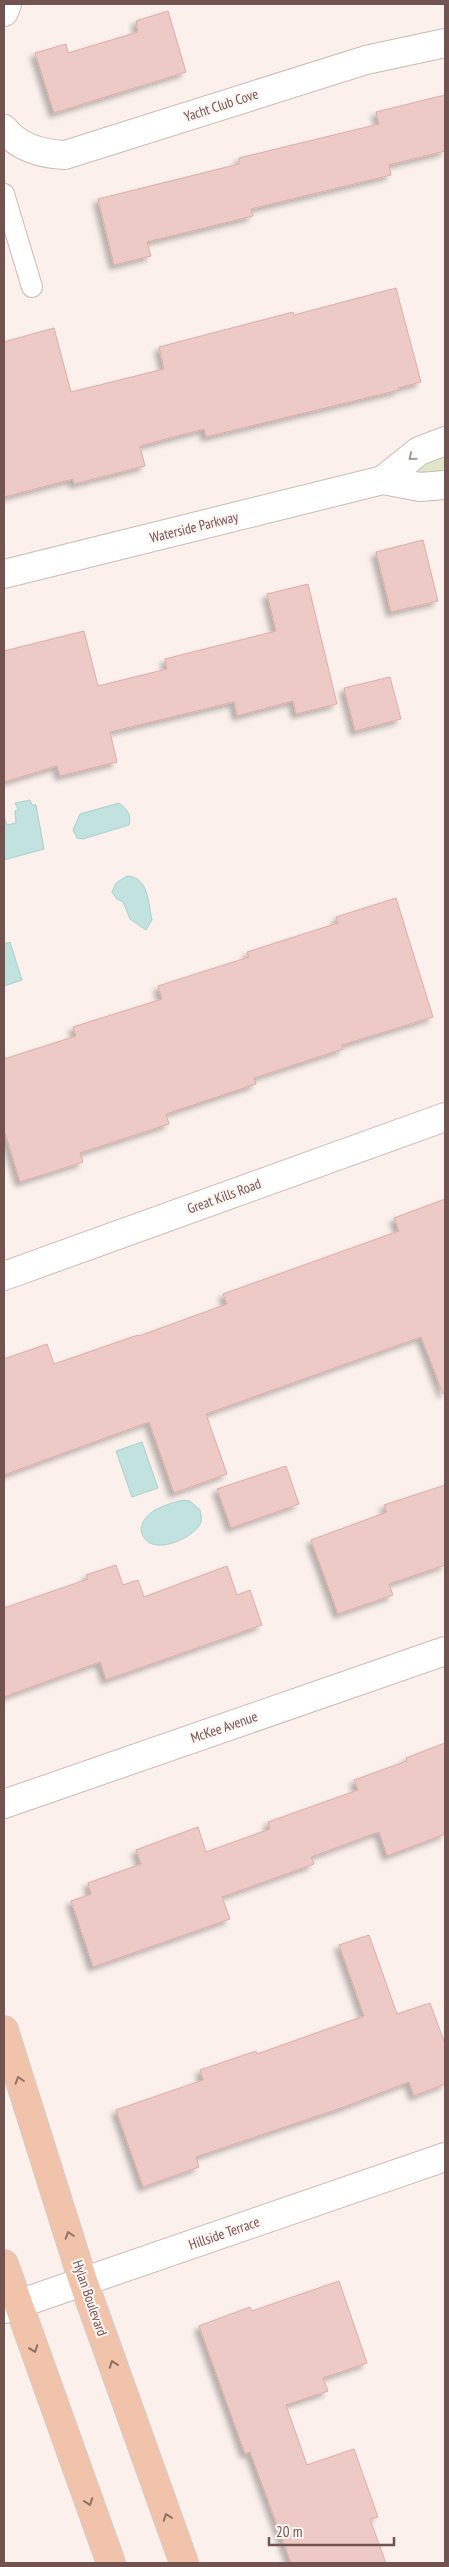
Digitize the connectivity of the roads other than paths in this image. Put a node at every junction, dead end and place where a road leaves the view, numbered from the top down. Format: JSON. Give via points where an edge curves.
{"nodes":[{"id":1,"x":7,"y":4,"type":"edge"},
{"id":2,"x":4,"y":12,"type":"edge"},
{"id":3,"x":445,"y":42,"type":"edge"},
{"id":4,"x":5,"y":136,"type":"edge"},
{"id":5,"x":4,"y":194,"type":"edge"},
{"id":6,"x":32,"y":287,"type":"dead end"},
{"id":7,"x":445,"y":441,"type":"edge"},
{"id":8,"x":384,"y":480,"type":"junction"},
{"id":9,"x":445,"y":485,"type":"edge"},
{"id":10,"x":4,"y":574,"type":"edge"},
{"id":11,"x":445,"y":1117,"type":"edge"},
{"id":12,"x":4,"y":1276,"type":"edge"},
{"id":13,"x":445,"y":1650,"type":"edge"},
{"id":14,"x":4,"y":1804,"type":"edge"},
{"id":15,"x":4,"y":2030,"type":"edge"},
{"id":16,"x":445,"y":2157,"type":"edge"},
{"id":17,"x":4,"y":2264,"type":"edge"},
{"id":18,"x":84,"y":2281,"type":"junction"},
{"id":19,"x":10,"y":2306,"type":"edge"},
{"id":20,"x":111,"y":2563,"type":"edge"},
{"id":21,"x":184,"y":2563,"type":"edge"}],
"edges":[{"from":1,"to":2,"type":"street"},
{"from":3,"to":4,"type":"street","name":"Yacht Club Cove","via":[[366,60],[65,155],[32,149]]},
{"from":5,"to":6,"type":"lane"},
{"from":7,"to":8,"type":"street","name":"Waterside Parkway","one_way":true,"via":[[420,450]]},
{"from":8,"to":9,"type":"street","name":"Waterside Parkway","via":[[420,487]]},
{"from":8,"to":10,"type":"street","name":"Waterside Parkway"},
{"from":11,"to":12,"type":"street","name":"Great Kills Road"},
{"from":13,"to":14,"type":"street","name":"McKee Avenue"},
{"from":18,"to":15,"type":"main road","name":"Hylan Boulevard","one_way":true},
{"from":16,"to":18,"type":"street","name":"Hillside Terrace"},
{"from":17,"to":19,"type":"main road"},
{"from":18,"to":19,"type":"street","name":"Hillside Terrace"},
{"from":21,"to":18,"type":"main road","name":"Hylan Boulevard","one_way":true},
{"from":19,"to":20,"type":"main road","one_way":true}]}
